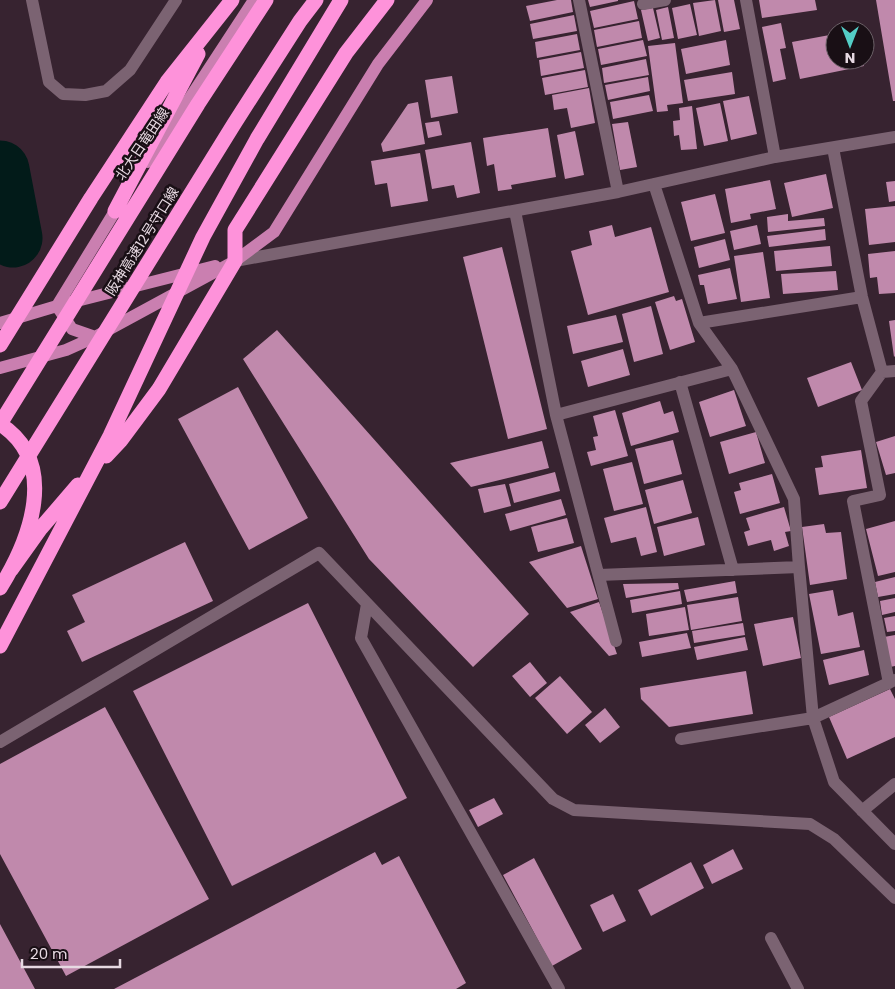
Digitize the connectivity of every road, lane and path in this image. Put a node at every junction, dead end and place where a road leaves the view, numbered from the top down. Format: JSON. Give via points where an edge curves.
{"nodes":[{"id":1,"x":32,"y":0,"type":"edge"},
{"id":2,"x":176,"y":0,"type":"edge"},
{"id":3,"x":232,"y":0,"type":"edge"},
{"id":4,"x":254,"y":0,"type":"edge"},
{"id":5,"x":266,"y":0,"type":"edge"},
{"id":6,"x":316,"y":0,"type":"edge"},
{"id":7,"x":341,"y":0,"type":"edge"},
{"id":8,"x":387,"y":0,"type":"edge"},
{"id":9,"x":427,"y":0,"type":"edge"},
{"id":10,"x":579,"y":0,"type":"edge"},
{"id":11,"x":665,"y":0,"type":"edge"},
{"id":12,"x":746,"y":0,"type":"edge"},
{"id":13,"x":643,"y":4,"type":"dead end"},
{"id":14,"x":895,"y":136,"type":"edge"},
{"id":15,"x":833,"y":148,"type":"junction"},
{"id":16,"x":776,"y":158,"type":"junction"},
{"id":17,"x":654,"y":184,"type":"junction"},
{"id":18,"x":618,"y":192,"type":"junction"},
{"id":19,"x":115,"y":210,"type":"junction"},
{"id":20,"x":515,"y":210,"type":"junction"},
{"id":21,"x":234,"y":261,"type":"junction"},
{"id":22,"x":862,"y":297,"type":"junction"},
{"id":23,"x":57,"y":306,"type":"junction"},
{"id":24,"x":0,"y":323,"type":"edge"},
{"id":25,"x":699,"y":323,"type":"junction"},
{"id":26,"x":95,"y":337,"type":"junction"},
{"id":27,"x":0,"y":345,"type":"edge"},
{"id":28,"x":0,"y":368,"type":"edge"},
{"id":29,"x":732,"y":369,"type":"junction"},
{"id":30,"x":889,"y":372,"type":"edge"},
{"id":31,"x":680,"y":382,"type":"junction"},
{"id":32,"x":556,"y":415,"type":"junction"},
{"id":33,"x":0,"y":424,"type":"edge"},
{"id":34,"x":0,"y":502,"type":"edge"},
{"id":35,"x":799,"y":567,"type":"junction"},
{"id":36,"x":11,"y":570,"type":"junction"},
{"id":37,"x":732,"y":570,"type":"junction"},
{"id":38,"x":599,"y":575,"type":"junction"},
{"id":39,"x":0,"y":588,"type":"edge"},
{"id":40,"x":367,"y":604,"type":"junction"},
{"id":41,"x":616,"y":641,"type":"dead end"},
{"id":42,"x":0,"y":646,"type":"edge"},
{"id":43,"x":892,"y":682,"type":"edge"},
{"id":44,"x":813,"y":718,"type":"junction"},
{"id":45,"x":681,"y":739,"type":"dead end"},
{"id":46,"x":0,"y":742,"type":"edge"},
{"id":47,"x":895,"y":784,"type":"edge"},
{"id":48,"x":862,"y":811,"type":"junction"},
{"id":49,"x":895,"y":844,"type":"edge"},
{"id":50,"x":895,"y":898,"type":"edge"},
{"id":51,"x":770,"y":938,"type":"dead end"},
{"id":52,"x":559,"y":989,"type":"edge"},
{"id":53,"x":798,"y":989,"type":"edge"}],
"edges":[{"from":1,"to":2,"type":"street","via":[[49,82],[63,94],[85,95],[106,91],[130,70]]},
{"from":3,"to":19,"type":"highway","via":[[211,28]]},
{"from":3,"to":27,"type":"highway","via":[[167,82]]},
{"from":4,"to":19,"type":"main road","name":"北大日竜田線"},
{"from":5,"to":33,"type":"highway","name":"阪神高速12号守口線"},
{"from":6,"to":34,"type":"highway","name":"阪神高速12号守口線","via":[[234,124]]},
{"from":7,"to":42,"type":"highway","via":[[203,236],[110,436]]},
{"from":8,"to":21,"type":"highway","via":[[346,53],[234,230]]},
{"from":9,"to":21,"type":"main road","via":[[378,64],[274,232]]},
{"from":10,"to":18,"type":"street"},
{"from":11,"to":13,"type":"street"},
{"from":12,"to":16,"type":"street"},
{"from":14,"to":15,"type":"street"},
{"from":15,"to":16,"type":"street"},
{"from":15,"to":22,"type":"street"},
{"from":16,"to":17,"type":"street"},
{"from":17,"to":18,"type":"street"},
{"from":17,"to":25,"type":"street"},
{"from":18,"to":20,"type":"street"},
{"from":19,"to":23,"type":"main road","name":"北大日竜田線"},
{"from":20,"to":21,"type":"street"},
{"from":20,"to":32,"type":"street"},
{"from":21,"to":23,"type":"main road"},
{"from":21,"to":26,"type":"main road"},
{"from":21,"to":36,"type":"highway","via":[[158,389],[120,440],[41,528]]},
{"from":22,"to":25,"type":"street"},
{"from":22,"to":30,"type":"street"},
{"from":23,"to":24,"type":"main road"},
{"from":23,"to":26,"type":"main road","via":[[72,329]]},
{"from":25,"to":29,"type":"street"},
{"from":26,"to":28,"type":"main road","via":[[66,350]]},
{"from":29,"to":31,"type":"street"},
{"from":29,"to":35,"type":"street","via":[[794,499]]},
{"from":30,"to":43,"type":"street","via":[[861,401],[880,495],[853,501]]},
{"from":31,"to":32,"type":"street"},
{"from":31,"to":37,"type":"street"},
{"from":32,"to":38,"type":"street"},
{"from":33,"to":36,"type":"highway","via":[[11,432],[27,453],[34,476],[35,502],[26,536]]},
{"from":35,"to":37,"type":"street"},
{"from":35,"to":44,"type":"street"},
{"from":36,"to":39,"type":"highway"},
{"from":37,"to":38,"type":"street"},
{"from":38,"to":41,"type":"street"},
{"from":40,"to":46,"type":"street","via":[[319,553]]},
{"from":40,"to":50,"type":"street","via":[[553,799],[574,810],[810,824],[834,839]]},
{"from":40,"to":52,"type":"street","via":[[361,638]]},
{"from":43,"to":44,"type":"street"},
{"from":44,"to":45,"type":"street"},
{"from":44,"to":48,"type":"street","via":[[834,782]]},
{"from":47,"to":48,"type":"street"},
{"from":48,"to":49,"type":"street"},
{"from":51,"to":53,"type":"street"}]}
